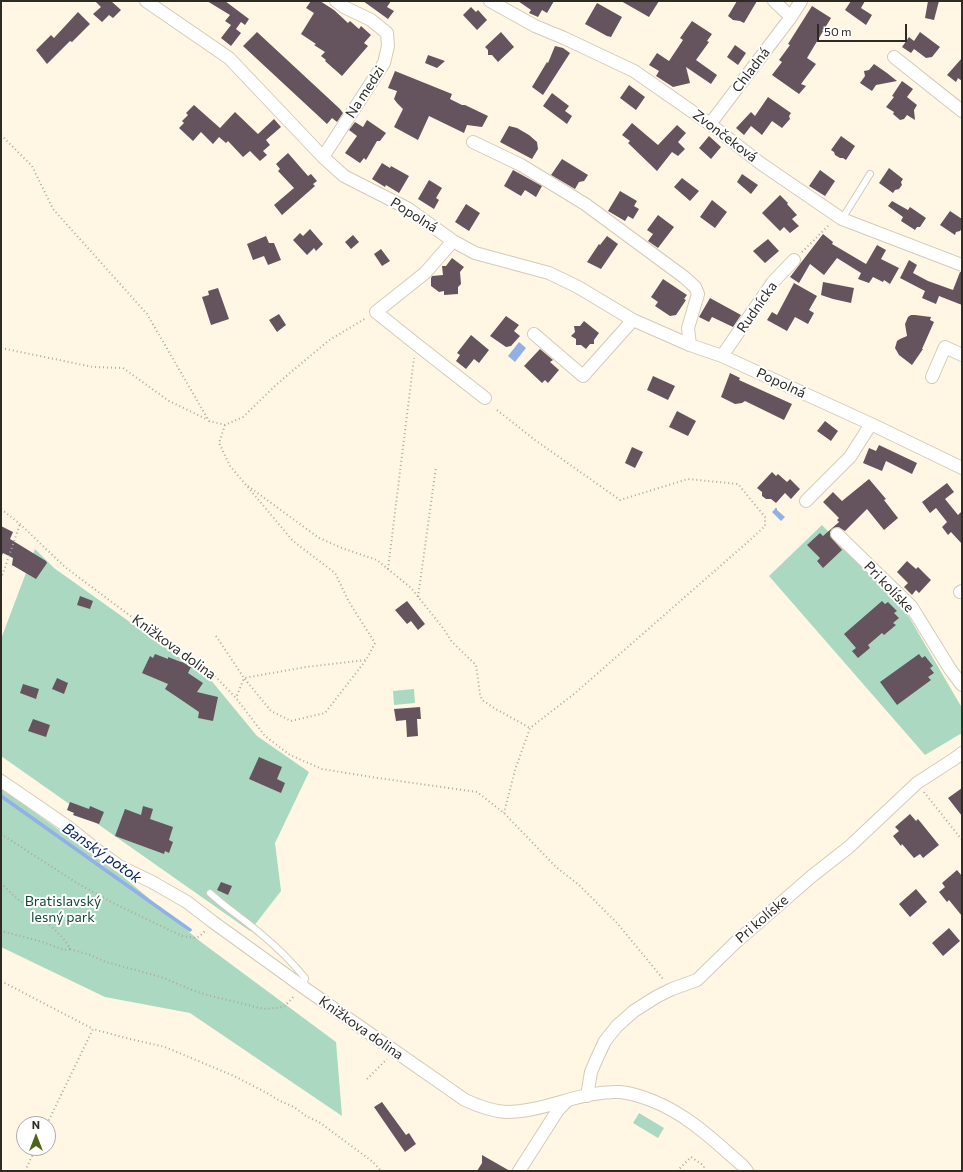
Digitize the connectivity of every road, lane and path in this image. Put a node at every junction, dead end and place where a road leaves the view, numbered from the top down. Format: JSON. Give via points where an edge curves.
{"nodes":[{"id":1,"x":146,"y":1,"type":"edge"},
{"id":2,"x":336,"y":1,"type":"edge"},
{"id":3,"x":490,"y":1,"type":"edge"},
{"id":4,"x":774,"y":1,"type":"edge"},
{"id":5,"x":801,"y":1,"type":"edge"},
{"id":6,"x":791,"y":17,"type":"junction"},
{"id":7,"x":894,"y":57,"type":"dead end"},
{"id":8,"x":962,"y":111,"type":"edge"},
{"id":9,"x":710,"y":124,"type":"junction"},
{"id":10,"x":1,"y":135,"type":"edge"},
{"id":11,"x":472,"y":142,"type":"dead end"},
{"id":12,"x":323,"y":157,"type":"junction"},
{"id":13,"x":870,"y":174,"type":"dead end"},
{"id":14,"x":836,"y":221,"type":"junction"},
{"id":15,"x":453,"y":240,"type":"junction"},
{"id":16,"x":794,"y":260,"type":"joint"},
{"id":17,"x":962,"y":265,"type":"edge"},
{"id":18,"x":376,"y":312,"type":"junction"},
{"id":19,"x":633,"y":320,"type":"junction"},
{"id":20,"x":534,"y":334,"type":"dead end"},
{"id":21,"x":416,"y":344,"type":"junction"},
{"id":22,"x":690,"y":344,"type":"junction"},
{"id":23,"x":1,"y":348,"type":"edge"},
{"id":24,"x":962,"y":355,"type":"edge"},
{"id":25,"x":722,"y":356,"type":"junction"},
{"id":26,"x":932,"y":377,"type":"dead end"},
{"id":27,"x":485,"y":398,"type":"dead end"},
{"id":28,"x":497,"y":410,"type":"dead end"},
{"id":29,"x":209,"y":421,"type":"junction"},
{"id":30,"x":871,"y":424,"type":"junction"},
{"id":31,"x":225,"y":425,"type":"junction"},
{"id":32,"x":436,"y":467,"type":"dead end"},
{"id":33,"x":962,"y":468,"type":"edge"},
{"id":34,"x":246,"y":484,"type":"junction"},
{"id":35,"x":806,"y":501,"type":"dead end"},
{"id":36,"x":1,"y":509,"type":"edge"},
{"id":37,"x":20,"y":524,"type":"junction"},
{"id":38,"x":837,"y":534,"type":"dead end"},
{"id":39,"x":388,"y":569,"type":"junction"},
{"id":40,"x":1,"y":579,"type":"edge"},
{"id":41,"x":418,"y":597,"type":"junction"},
{"id":42,"x":216,"y":636,"type":"dead end"},
{"id":43,"x":366,"y":660,"type":"junction"},
{"id":44,"x":244,"y":678,"type":"junction"},
{"id":45,"x":962,"y":685,"type":"edge"},
{"id":46,"x":236,"y":698,"type":"junction"},
{"id":47,"x":530,"y":728,"type":"junction"},
{"id":48,"x":962,"y":753,"type":"edge"},
{"id":49,"x":1,"y":781,"type":"edge"},
{"id":50,"x":917,"y":783,"type":"junction"},
{"id":51,"x":504,"y":813,"type":"junction"},
{"id":52,"x":1,"y":834,"type":"edge"},
{"id":53,"x":962,"y":840,"type":"edge"},
{"id":54,"x":1,"y":883,"type":"edge"},
{"id":55,"x":210,"y":893,"type":"dead end"},
{"id":56,"x":213,"y":922,"type":"junction"},
{"id":57,"x":1,"y":931,"type":"edge"},
{"id":58,"x":70,"y":949,"type":"junction"},
{"id":59,"x":1,"y":981,"type":"edge"},
{"id":60,"x":303,"y":987,"type":"junction"},
{"id":61,"x":672,"y":989,"type":"junction"},
{"id":62,"x":94,"y":1029,"type":"junction"},
{"id":63,"x":389,"y":1057,"type":"dead end"},
{"id":64,"x":367,"y":1079,"type":"dead end"},
{"id":65,"x":587,"y":1096,"type":"junction"},
{"id":66,"x":569,"y":1099,"type":"junction"},
{"id":67,"x":51,"y":1116,"type":"edge"},
{"id":68,"x":32,"y":1156,"type":"edge"},
{"id":69,"x":25,"y":1171,"type":"edge"},
{"id":70,"x":381,"y":1171,"type":"edge"},
{"id":71,"x":519,"y":1171,"type":"edge"},
{"id":72,"x":677,"y":1171,"type":"edge"},
{"id":73,"x":704,"y":1171,"type":"edge"},
{"id":74,"x":747,"y":1171,"type":"edge"}],
"edges":[{"from":1,"to":12,"type":"street","name":"Popolná","via":[[229,58]]},
{"from":2,"to":12,"type":"street","name":"Na medzi","via":[[371,20],[386,33],[388,46],[384,63]]},
{"from":3,"to":9,"type":"street","name":"Zvončeková","via":[[535,26],[634,71]]},
{"from":4,"to":6,"type":"street"},
{"from":5,"to":6,"type":"street","name":"Chladná"},
{"from":6,"to":9,"type":"street","name":"Chladná"},
{"from":7,"to":8,"type":"street"},
{"from":9,"to":14,"type":"street","name":"Zvončeková"},
{"from":10,"to":29,"type":"path","via":[[32,166],[53,209],[147,314]]},
{"from":11,"to":22,"type":"street","via":[[522,165],[585,204],[695,287],[698,294],[688,328]]},
{"from":12,"to":15,"type":"street","name":"Popolná","via":[[344,176],[407,208]]},
{"from":13,"to":14,"type":"lane"},
{"from":14,"to":16,"type":"path"},
{"from":14,"to":17,"type":"street","name":"Zvončeková"},
{"from":15,"to":18,"type":"street","via":[[425,273]]},
{"from":15,"to":19,"type":"street","name":"Popolná","via":[[475,253],[549,273]]},
{"from":16,"to":25,"type":"street","name":"Rudnícka","via":[[773,282]]},
{"from":18,"to":21,"type":"street"},
{"from":18,"to":31,"type":"path","via":[[328,342],[277,384],[243,417]]},
{"from":19,"to":20,"type":"street","via":[[583,376]]},
{"from":19,"to":22,"type":"street","name":"Popolná"},
{"from":21,"to":27,"type":"street"},
{"from":21,"to":39,"type":"path"},
{"from":22,"to":25,"type":"street","name":"Popolná"},
{"from":23,"to":29,"type":"path","via":[[93,367],[122,368],[169,401]]},
{"from":24,"to":26,"type":"street","via":[[945,347]]},
{"from":25,"to":30,"type":"street","name":"Popolná"},
{"from":28,"to":47,"type":"path","via":[[620,500],[688,479],[738,484],[765,517],[765,526],[750,540],[574,694]]},
{"from":29,"to":31,"type":"path"},
{"from":30,"to":33,"type":"street","name":"Popolná"},
{"from":30,"to":35,"type":"street","via":[[850,457]]},
{"from":31,"to":34,"type":"path","via":[[219,443],[230,466]]},
{"from":32,"to":41,"type":"path"},
{"from":34,"to":39,"type":"path","via":[[319,538],[377,560]]},
{"from":34,"to":43,"type":"path","via":[[293,541],[334,573],[349,602],[376,643]]},
{"from":36,"to":37,"type":"path","name":"Knižkova dolina"},
{"from":37,"to":40,"type":"path"},
{"from":37,"to":46,"type":"path","name":"Knižkova dolina","via":[[65,567],[214,675]]},
{"from":38,"to":45,"type":"street","name":"Pri kolíske","via":[[911,606]]},
{"from":39,"to":41,"type":"path"},
{"from":41,"to":47,"type":"path","via":[[452,642],[476,665],[482,700]]},
{"from":42,"to":44,"type":"path"},
{"from":43,"to":44,"type":"path"},
{"from":43,"to":44,"type":"path","via":[[325,713],[291,721],[271,711]]},
{"from":44,"to":46,"type":"path"},
{"from":46,"to":51,"type":"path","name":"Knižkova dolina","via":[[265,736],[290,755],[322,769],[477,792]]},
{"from":47,"to":51,"type":"path","via":[[515,770]]},
{"from":48,"to":50,"type":"street","name":"Pri kolíske"},
{"from":49,"to":56,"type":"street","name":"Knižkova dolina","via":[[119,866],[172,892]]},
{"from":50,"to":53,"type":"path"},
{"from":50,"to":61,"type":"street","name":"Pri kolíske","via":[[849,846],[736,942],[697,980]]},
{"from":51,"to":61,"type":"path","name":"Knižkova dolina","via":[[556,867],[579,885],[617,923]]},
{"from":52,"to":56,"type":"path","via":[[113,904],[182,936],[196,938]]},
{"from":54,"to":58,"type":"path","via":[[50,925]]},
{"from":55,"to":60,"type":"lane","via":[[262,934],[299,970],[306,978]]},
{"from":56,"to":60,"type":"street","name":"Knižkova dolina"},
{"from":57,"to":58,"type":"path","via":[[64,950]]},
{"from":58,"to":60,"type":"path","via":[[161,977],[207,995],[264,1010],[284,1007]]},
{"from":59,"to":62,"type":"path"},
{"from":60,"to":66,"type":"street","name":"Knižkova dolina","via":[[465,1100],[481,1107],[505,1112],[529,1110]]},
{"from":61,"to":65,"type":"street","name":"Pri kolíske","via":[[640,1008],[617,1026],[605,1041],[591,1072]]},
{"from":62,"to":67,"type":"path"},
{"from":62,"to":70,"type":"path","via":[[165,1047],[234,1076],[319,1122],[373,1162]]},
{"from":63,"to":64,"type":"path"},
{"from":65,"to":66,"type":"street","name":"Knižkova dolina"},
{"from":65,"to":74,"type":"street","name":"Knižkova dolina","via":[[621,1092],[641,1096],[668,1107],[695,1125]]},
{"from":66,"to":71,"type":"street","via":[[558,1110]]},
{"from":68,"to":69,"type":"path"},
{"from":72,"to":73,"type":"path","via":[[691,1157],[704,1166]]}]}
